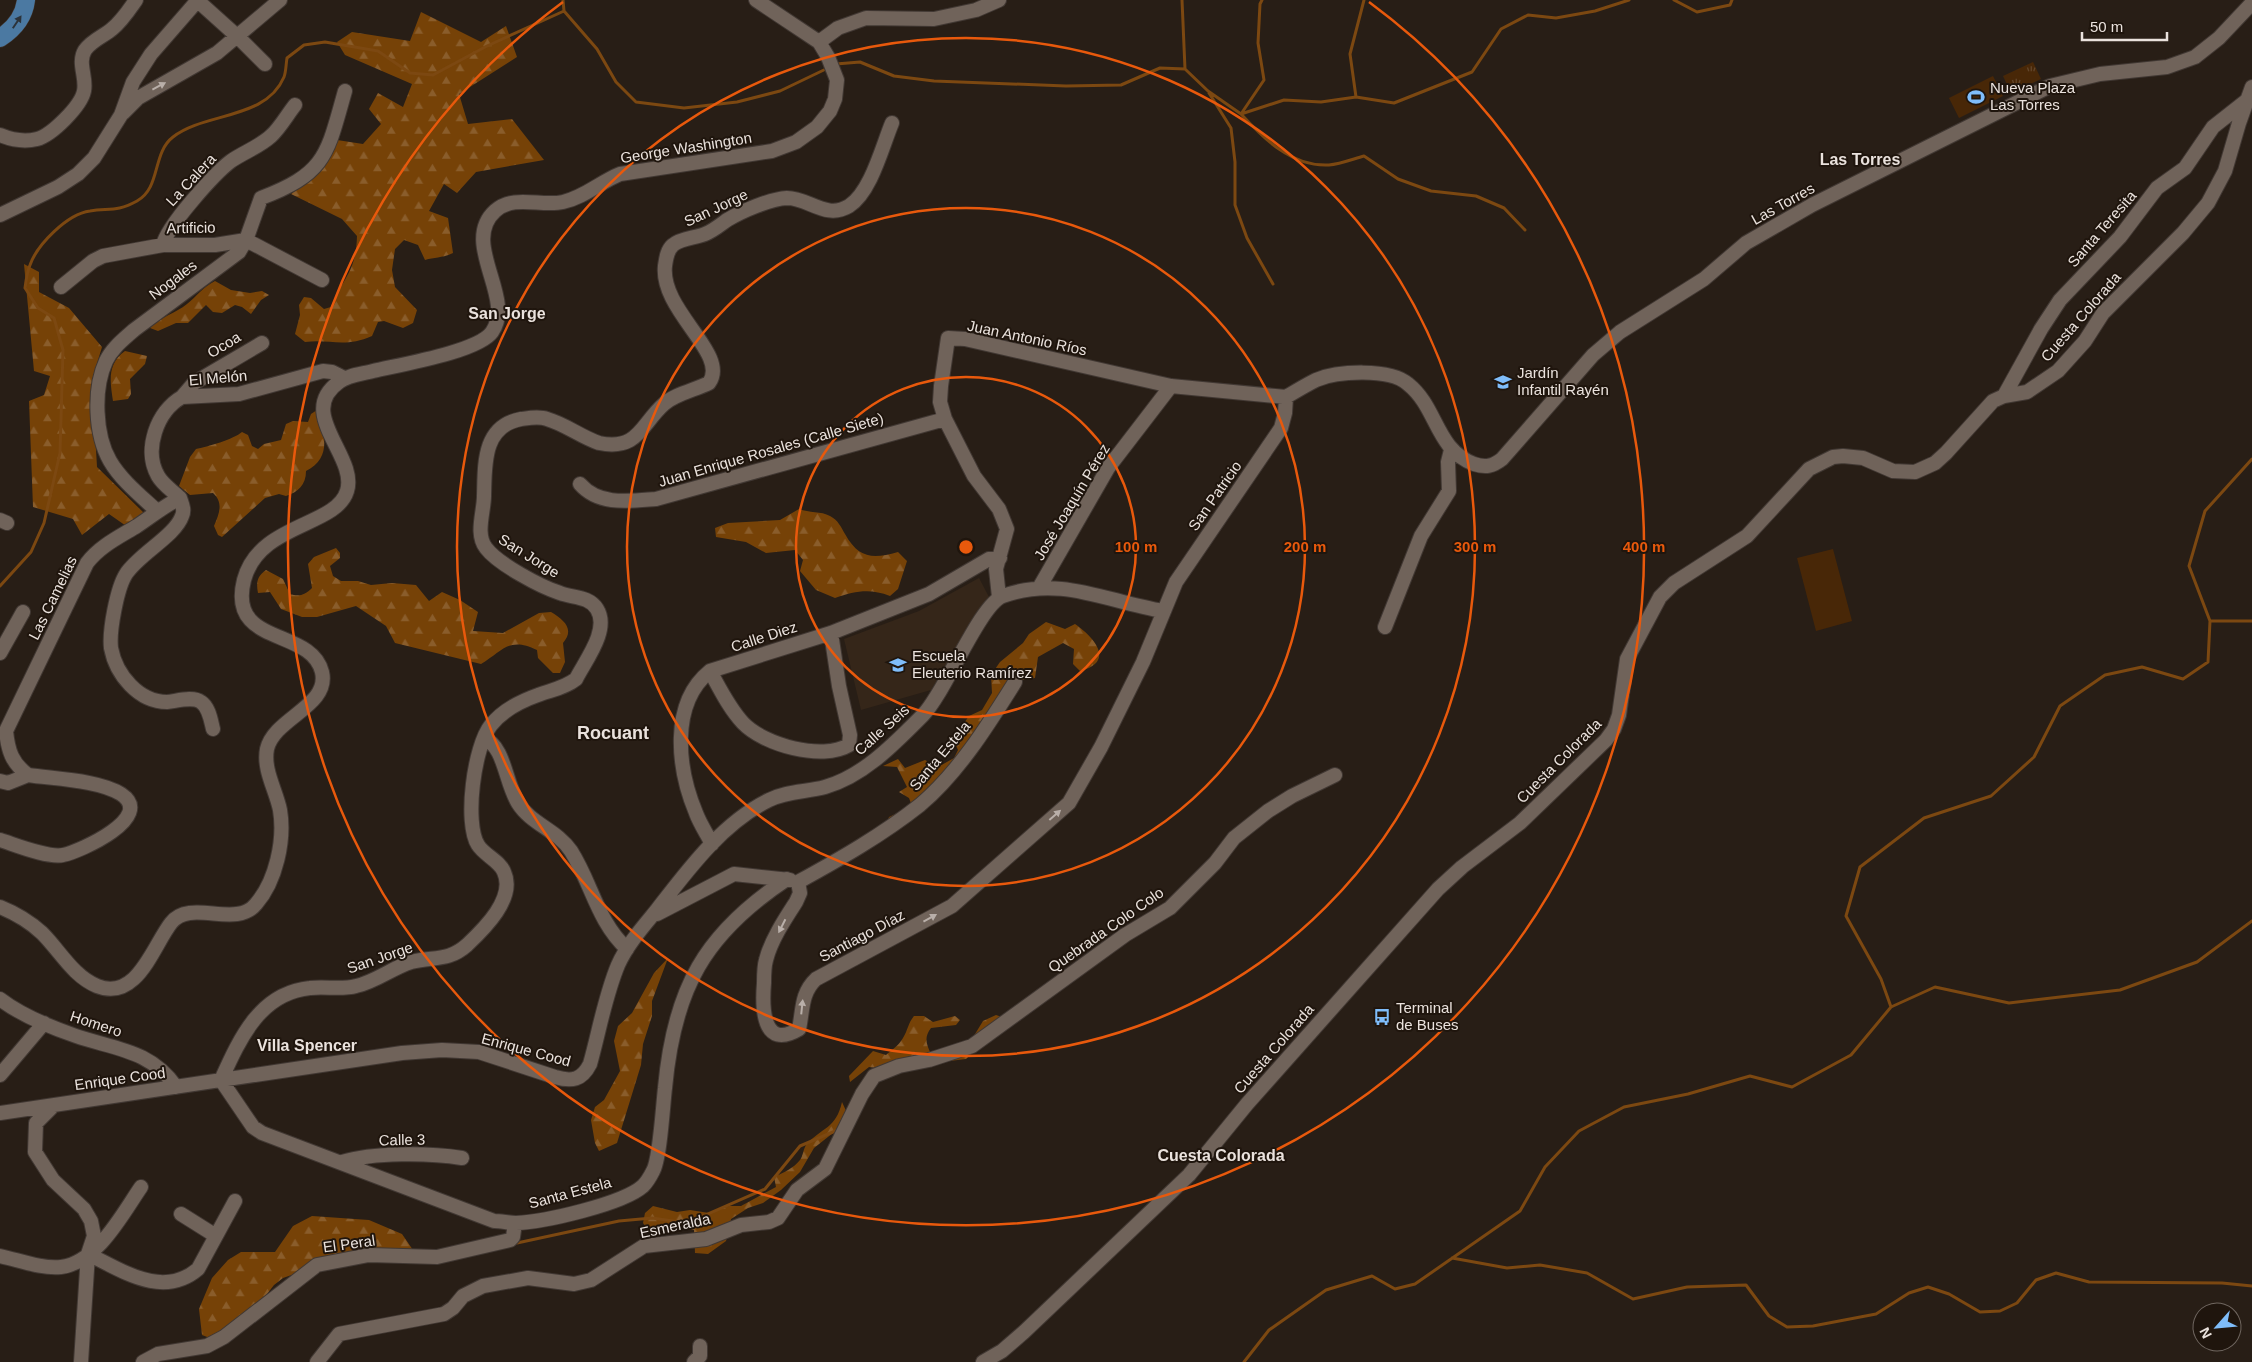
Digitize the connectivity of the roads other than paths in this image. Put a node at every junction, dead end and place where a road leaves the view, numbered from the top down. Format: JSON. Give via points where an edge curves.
{"nodes":[{"id":1,"x":26,"y":0,"type":"edge"},
{"id":2,"x":136,"y":0,"type":"edge"},
{"id":3,"x":198,"y":0,"type":"edge"},
{"id":4,"x":280,"y":0,"type":"edge"},
{"id":5,"x":756,"y":0,"type":"edge"},
{"id":6,"x":999,"y":0,"type":"edge"},
{"id":7,"x":2252,"y":3,"type":"edge"},
{"id":8,"x":238,"y":37,"type":"junction"},
{"id":9,"x":0,"y":38,"type":"edge"},
{"id":10,"x":819,"y":42,"type":"junction"},
{"id":11,"x":265,"y":64,"type":"dead end"},
{"id":12,"x":2252,"y":87,"type":"edge"},
{"id":13,"x":345,"y":91,"type":"dead end"},
{"id":14,"x":2246,"y":101,"type":"junction"},
{"id":15,"x":295,"y":105,"type":"dead end"},
{"id":16,"x":121,"y":115,"type":"junction"},
{"id":17,"x":892,"y":123,"type":"dead end"},
{"id":18,"x":0,"y":136,"type":"edge"},
{"id":19,"x":0,"y":215,"type":"edge"},
{"id":20,"x":246,"y":240,"type":"junction"},
{"id":21,"x":163,"y":245,"type":"junction"},
{"id":22,"x":322,"y":280,"type":"dead end"},
{"id":23,"x":61,"y":287,"type":"dead end"},
{"id":24,"x":262,"y":342,"type":"dead end"},
{"id":25,"x":344,"y":378,"type":"junction"},
{"id":26,"x":1171,"y":386,"type":"junction"},
{"id":27,"x":2004,"y":396,"type":"junction"},
{"id":28,"x":182,"y":397,"type":"junction"},
{"id":29,"x":1286,"y":397,"type":"junction"},
{"id":30,"x":944,"y":419,"type":"junction"},
{"id":31,"x":1451,"y":450,"type":"junction"},
{"id":32,"x":580,"y":484,"type":"dead end"},
{"id":33,"x":180,"y":498,"type":"junction"},
{"id":34,"x":157,"y":511,"type":"junction"},
{"id":35,"x":1000,"y":558,"type":"junction"},
{"id":36,"x":1039,"y":588,"type":"junction"},
{"id":37,"x":1000,"y":597,"type":"junction"},
{"id":38,"x":1163,"y":611,"type":"junction"},
{"id":39,"x":22,"y":612,"type":"dead end"},
{"id":40,"x":1385,"y":627,"type":"dead end"},
{"id":41,"x":831,"y":633,"type":"junction"},
{"id":42,"x":0,"y":653,"type":"edge"},
{"id":43,"x":710,"y":671,"type":"junction"},
{"id":44,"x":1015,"y":682,"type":"dead end"},
{"id":45,"x":213,"y":729,"type":"dead end"},
{"id":46,"x":484,"y":738,"type":"junction"},
{"id":47,"x":28,"y":775,"type":"junction"},
{"id":48,"x":1335,"y":776,"type":"dead end"},
{"id":49,"x":0,"y":781,"type":"edge"},
{"id":50,"x":0,"y":840,"type":"edge"},
{"id":51,"x":712,"y":844,"type":"junction"},
{"id":52,"x":792,"y":880,"type":"junction"},
{"id":53,"x":0,"y":907,"type":"edge"},
{"id":54,"x":651,"y":917,"type":"junction"},
{"id":55,"x":626,"y":950,"type":"junction"},
{"id":56,"x":0,"y":999,"type":"edge"},
{"id":57,"x":44,"y":1023,"type":"junction"},
{"id":58,"x":0,"y":1076,"type":"edge"},
{"id":59,"x":874,"y":1076,"type":"joint"},
{"id":60,"x":221,"y":1080,"type":"junction"},
{"id":61,"x":176,"y":1087,"type":"junction"},
{"id":62,"x":54,"y":1105,"type":"junction"},
{"id":63,"x":0,"y":1114,"type":"edge"},
{"id":64,"x":462,"y":1158,"type":"dead end"},
{"id":65,"x":342,"y":1162,"type":"junction"},
{"id":66,"x":141,"y":1187,"type":"dead end"},
{"id":67,"x":235,"y":1201,"type":"dead end"},
{"id":68,"x":181,"y":1214,"type":"dead end"},
{"id":69,"x":515,"y":1223,"type":"junction"},
{"id":70,"x":216,"y":1236,"type":"junction"},
{"id":71,"x":88,"y":1254,"type":"junction"},
{"id":72,"x":0,"y":1256,"type":"edge"},
{"id":73,"x":700,"y":1346,"type":"dead end"},
{"id":74,"x":81,"y":1362,"type":"edge"},
{"id":75,"x":143,"y":1362,"type":"edge"},
{"id":76,"x":317,"y":1362,"type":"edge"},
{"id":77,"x":694,"y":1362,"type":"edge"},
{"id":78,"x":983,"y":1362,"type":"edge"}],
"edges":[{"from":9,"to":1,"type":"main road","one_way":true,"via":[[20,20]]},
{"from":2,"to":18,"type":"street","via":[[120,23],[85,51],[82,61],[84,95],[61,124],[39,138],[24,140]]},
{"from":3,"to":8,"type":"street"},
{"from":3,"to":16,"type":"street","via":[[151,54],[133,82]]},
{"from":4,"to":8,"type":"street"},
{"from":5,"to":10,"type":"street","name":"George Washington"},
{"from":6,"to":10,"type":"street","via":[[976,10],[934,19],[866,18],[838,28]]},
{"from":7,"to":31,"type":"street","name":"Las Torres","via":[[2219,38],[2195,57],[2167,67],[2100,74],[2050,86],[1812,205],[1746,243],[1704,279],[1620,332],[1593,355],[1494,465],[1479,466]]},
{"from":8,"to":11,"type":"street"},
{"from":16,"to":8,"type":"street","one_way":true,"via":[[138,98],[197,66]]},
{"from":10,"to":25,"type":"street","name":"George Washington","via":[[837,80],[835,99],[830,111],[816,127],[796,142],[772,151],[620,174],[590,192],[560,202],[518,202],[495,211],[487,221],[484,235],[484,253],[498,308],[497,323],[487,338],[464,349]]},
{"from":12,"to":14,"type":"street","name":"Cuesta Colorada"},
{"from":13,"to":20,"type":"street","name":"Nogales","via":[[333,140],[314,170],[296,183],[261,198]]},
{"from":14,"to":27,"type":"street","name":"Santa Teresita","via":[[2213,127],[2185,168],[2157,188],[2120,237],[2060,300]]},
{"from":14,"to":27,"type":"street","name":"Cuesta Colorada","via":[[2226,171],[2208,203],[2183,233],[2103,313],[2085,341],[2058,371],[2027,392]]},
{"from":15,"to":21,"type":"street","name":"La Calera","via":[[272,135],[222,170],[173,224]]},
{"from":16,"to":19,"type":"street","via":[[94,158],[78,174]]},
{"from":17,"to":46,"type":"street","name":"San Jorge","via":[[869,180],[849,206],[830,211],[788,198],[742,212],[706,234],[672,246],[664,272],[668,292],[713,360],[714,372],[709,383],[665,403],[645,428],[625,442],[599,443],[537,417],[504,425],[490,442],[484,462],[480,534],[485,548],[550,590],[591,603],[597,609],[600,625],[576,679],[508,709],[490,726]]},
{"from":20,"to":21,"type":"street","name":"Artificio","via":[[215,245]]},
{"from":20,"to":22,"type":"street"},
{"from":20,"to":34,"type":"street","name":"Nogales","via":[[239,252],[134,330],[106,360],[99,396],[102,444],[117,472]]},
{"from":21,"to":23,"type":"street","name":"Artificio","via":[[103,256]]},
{"from":24,"to":28,"type":"street","name":"Ocoa","via":[[204,377]]},
{"from":25,"to":28,"type":"street","name":"El Melón","via":[[323,371],[240,394]]},
{"from":25,"to":53,"type":"street","via":[[328,393],[324,408],[326,425],[347,468],[349,480],[343,500],[265,545],[245,575],[242,592],[244,607],[256,627],[308,651],[319,664],[323,683],[319,694],[278,730],[267,750],[269,776],[280,812],[282,839],[274,869],[255,906],[232,914],[187,913],[173,919],[134,979],[118,988],[108,989],[96,986],[82,976],[62,959],[41,932]]},
{"from":26,"to":29,"type":"street","name":"Juan Antonio Ríos"},
{"from":26,"to":30,"type":"street","name":"Juan Antonio Ríos","via":[[965,339],[948,338],[940,386]]},
{"from":26,"to":36,"type":"street","name":"José Joaquín Pérez","via":[[1108,468]]},
{"from":27,"to":78,"type":"street","name":"Cuesta Colorada","via":[[1993,401],[1935,463],[1915,472],[1893,472],[1863,458],[1833,456],[1821,462],[1809,469],[1748,536],[1674,583],[1660,597],[1627,659],[1619,715],[1606,740],[1520,823],[1438,889],[1282,1063],[1189,1175],[1024,1332]]},
{"from":28,"to":33,"type":"street","name":"El Melón","via":[[162,416],[152,453],[158,476]]},
{"from":29,"to":31,"type":"street","via":[[1318,380],[1344,374],[1384,373],[1407,382],[1422,398]]},
{"from":29,"to":38,"type":"street","name":"San Patricio","via":[[1281,428],[1176,582]]},
{"from":30,"to":32,"type":"street","name":"Juan Enrique Rosales (Calle Siete)","via":[[656,499],[602,499],[593,496]]},
{"from":30,"to":35,"type":"street","name":"Juan Antonio Ríos","via":[[974,476],[999,509],[1007,529]]},
{"from":31,"to":40,"type":"street","via":[[1449,491],[1421,536]]},
{"from":33,"to":34,"type":"street","name":"Las Camelias"},
{"from":33,"to":45,"type":"street","via":[[182,516],[162,539],[136,560],[125,576],[114,619],[112,649],[124,679],[136,690],[157,701],[202,702]]},
{"from":34,"to":47,"type":"street","name":"Las Camelias","via":[[94,554],[87,563],[6,732],[12,758]]},
{"from":35,"to":37,"type":"street","name":"Juan Antonio Ríos","via":[[996,569]]},
{"from":35,"to":41,"type":"street","name":"Calle Diez","via":[[989,560],[929,594]]},
{"from":36,"to":37,"type":"street"},
{"from":36,"to":38,"type":"street","via":[[1058,587]]},
{"from":37,"to":51,"type":"street","name":"Calle Seis","via":[[982,619],[925,713],[865,768],[843,781],[771,799]]},
{"from":52,"to":38,"type":"street","name":"Santiago Díaz","one_way":true,"via":[[800,893],[766,960],[764,1015],[769,1028],[777,1034],[788,1035],[799,1029],[807,987],[816,979],[952,906],[1069,803],[1137,675]]},
{"from":39,"to":42,"type":"street"},
{"from":41,"to":43,"type":"street","name":"Calle Diez"},
{"from":41,"to":43,"type":"street","via":[[850,734],[849,745],[839,750],[808,751],[756,734],[733,711]]},
{"from":43,"to":51,"type":"street","name":"Calle Diez","via":[[687,697],[681,747],[696,813]]},
{"from":44,"to":52,"type":"street","name":"Santa Estela","via":[[960,762],[920,804],[871,840]]},
{"from":46,"to":55,"type":"street","via":[[493,742],[500,753],[509,790],[519,806],[531,819],[561,838],[571,852],[612,936]]},
{"from":46,"to":60,"type":"street","name":"San Jorge","via":[[475,773],[471,826],[478,846],[504,872],[508,889],[493,917],[467,945],[450,957],[412,962],[356,986],[311,988],[290,992],[273,1001],[257,1015],[243,1035]]},
{"from":47,"to":49,"type":"street","via":[[8,783]]},
{"from":47,"to":50,"type":"street","via":[[108,788],[123,795],[130,804],[131,812],[107,835],[62,855],[50,855]]},
{"from":48,"to":59,"type":"street","name":"Quebrada Colo Colo","via":[[1268,811],[1234,838],[1170,908],[1125,935],[972,1046]]},
{"from":51,"to":54,"type":"street","name":"Calle Seis"},
{"from":52,"to":54,"type":"street","via":[[734,874]]},
{"from":52,"to":69,"type":"street","name":"Santa Estela","via":[[757,899],[730,923],[714,942],[679,1004],[667,1060],[654,1169],[642,1186],[599,1206]]},
{"from":54,"to":55,"type":"street","name":"Calle Seis"},
{"from":55,"to":60,"type":"street","name":"Enrique Cood","via":[[618,967],[590,1064],[585,1075],[578,1079],[568,1081],[479,1052],[442,1050]]},
{"from":56,"to":57,"type":"street","name":"Homero","via":[[13,1009]]},
{"from":57,"to":58,"type":"street"},
{"from":57,"to":61,"type":"street","name":"Homero","via":[[148,1060],[166,1072]]},
{"from":59,"to":76,"type":"street","name":"Esmeralda","via":[[825,1169],[797,1190],[778,1218],[741,1225],[706,1240],[644,1246],[591,1280],[574,1284],[528,1278],[483,1286],[463,1296],[444,1314],[340,1334]]},
{"from":60,"to":61,"type":"street","name":"Enrique Cood"},
{"from":60,"to":65,"type":"street","name":"Santa Estela","via":[[253,1126],[262,1133]]},
{"from":61,"to":62,"type":"street","name":"Enrique Cood"},
{"from":62,"to":63,"type":"street","name":"Enrique Cood"},
{"from":62,"to":71,"type":"street","via":[[36,1122],[35,1152],[53,1180],[84,1209],[91,1221],[94,1236]]},
{"from":64,"to":65,"type":"street","name":"Calle 3","via":[[359,1157]]},
{"from":65,"to":69,"type":"street","name":"Santa Estela","via":[[494,1221]]},
{"from":66,"to":71,"type":"street","via":[[103,1241]]},
{"from":67,"to":70,"type":"street"},
{"from":68,"to":70,"type":"street"},
{"from":69,"to":75,"type":"street","name":"El Peral","via":[[510,1240],[437,1257],[369,1255],[317,1266],[208,1346],[158,1354]]},
{"from":70,"to":71,"type":"street","via":[[198,1269],[176,1282],[139,1279]]},
{"from":71,"to":72,"type":"street","via":[[76,1263],[61,1267]]},
{"from":71,"to":74,"type":"street"},
{"from":73,"to":77,"type":"street","via":[[700,1356]]}]}
